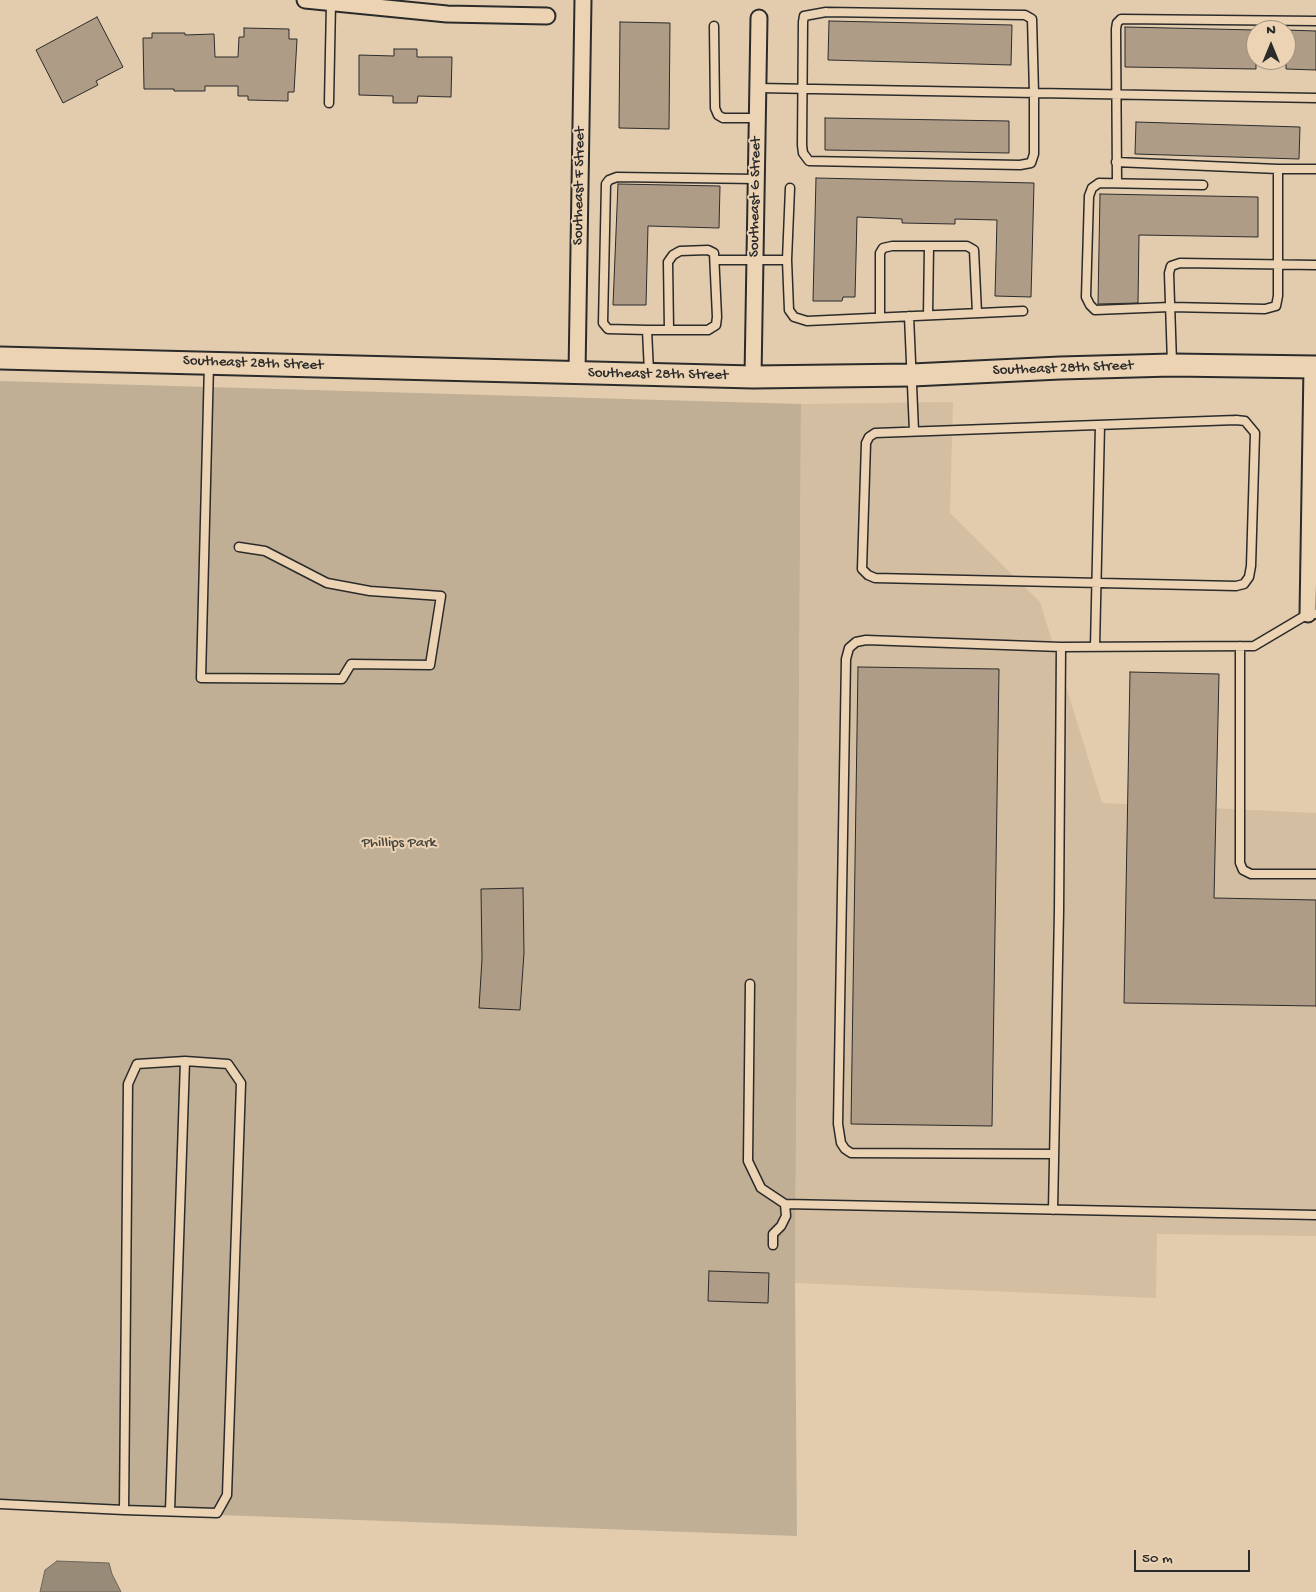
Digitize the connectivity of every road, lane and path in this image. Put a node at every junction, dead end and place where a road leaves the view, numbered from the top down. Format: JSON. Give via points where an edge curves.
{"nodes":[{"id":1,"x":306,"y":0,"type":"edge"},
{"id":2,"x":583,"y":0,"type":"edge"},
{"id":3,"x":331,"y":3,"type":"junction"},
{"id":4,"x":547,"y":16,"type":"dead end"},
{"id":5,"x":759,"y":18,"type":"dead end"},
{"id":6,"x":1316,"y":22,"type":"edge"},
{"id":7,"x":714,"y":26,"type":"dead end"},
{"id":8,"x":758,"y":88,"type":"junction"},
{"id":9,"x":804,"y":89,"type":"junction"},
{"id":10,"x":1034,"y":93,"type":"junction"},
{"id":11,"x":1116,"y":95,"type":"junction"},
{"id":12,"x":1316,"y":98,"type":"edge"},
{"id":13,"x":329,"y":103,"type":"dead end"},
{"id":14,"x":758,"y":118,"type":"junction"},
{"id":15,"x":1116,"y":162,"type":"junction"},
{"id":16,"x":1278,"y":169,"type":"junction"},
{"id":17,"x":1316,"y":169,"type":"edge"},
{"id":18,"x":756,"y":179,"type":"junction"},
{"id":19,"x":1116,"y":183,"type":"junction"},
{"id":20,"x":1203,"y":186,"type":"dead end"},
{"id":21,"x":790,"y":188,"type":"dead end"},
{"id":22,"x":929,"y":246,"type":"junction"},
{"id":23,"x":755,"y":259,"type":"junction"},
{"id":24,"x":715,"y":260,"type":"junction"},
{"id":25,"x":787,"y":260,"type":"junction"},
{"id":26,"x":1278,"y":265,"type":"junction"},
{"id":27,"x":1316,"y":265,"type":"edge"},
{"id":28,"x":1170,"y":307,"type":"junction"},
{"id":29,"x":1023,"y":310,"type":"dead end"},
{"id":30,"x":977,"y":313,"type":"junction"},
{"id":31,"x":928,"y":315,"type":"junction"},
{"id":32,"x":909,"y":316,"type":"junction"},
{"id":33,"x":880,"y":317,"type":"junction"},
{"id":34,"x":647,"y":330,"type":"junction"},
{"id":35,"x":670,"y":330,"type":"junction"},
{"id":36,"x":0,"y":358,"type":"edge"},
{"id":37,"x":209,"y":362,"type":"junction"},
{"id":38,"x":1172,"y":365,"type":"junction"},
{"id":39,"x":1314,"y":367,"type":"edge"},
{"id":40,"x":577,"y":373,"type":"junction"},
{"id":41,"x":649,"y":374,"type":"junction"},
{"id":42,"x":912,"y":375,"type":"junction"},
{"id":43,"x":753,"y":377,"type":"junction"},
{"id":44,"x":1100,"y":425,"type":"junction"},
{"id":45,"x":914,"y":431,"type":"junction"},
{"id":46,"x":239,"y":547,"type":"dead end"},
{"id":47,"x":1097,"y":583,"type":"junction"},
{"id":48,"x":1312,"y":614,"type":"edge"},
{"id":49,"x":1240,"y":646,"type":"junction"},
{"id":50,"x":1095,"y":647,"type":"junction"},
{"id":51,"x":1061,"y":648,"type":"junction"},
{"id":52,"x":1316,"y":874,"type":"edge"},
{"id":53,"x":750,"y":984,"type":"dead end"},
{"id":54,"x":185,"y":1061,"type":"junction"},
{"id":55,"x":1054,"y":1154,"type":"junction"},
{"id":56,"x":785,"y":1204,"type":"junction"},
{"id":57,"x":1053,"y":1210,"type":"junction"},
{"id":58,"x":1316,"y":1215,"type":"edge"},
{"id":59,"x":773,"y":1245,"type":"dead end"},
{"id":60,"x":0,"y":1504,"type":"edge"},
{"id":61,"x":124,"y":1510,"type":"junction"},
{"id":62,"x":170,"y":1511,"type":"junction"}],
"edges":[{"from":1,"to":3,"type":"street"},
{"from":2,"to":40,"type":"street","name":"Southeast F Street"},
{"from":3,"to":4,"type":"street","via":[[447,14]]},
{"from":3,"to":13,"type":"lane"},
{"from":5,"to":8,"type":"street","name":"Southeast G Street"},
{"from":6,"to":11,"type":"lane","via":[[1121,19],[1116,29]]},
{"from":7,"to":14,"type":"lane","via":[[714,108],[724,118]]},
{"from":8,"to":9,"type":"lane"},
{"from":8,"to":14,"type":"street","name":"Southeast G Street"},
{"from":9,"to":10,"type":"lane"},
{"from":9,"to":10,"type":"lane","via":[[802,145],[809,161],[1020,165],[1031,163],[1034,154]]},
{"from":9,"to":10,"type":"lane","via":[[804,16],[826,12],[1015,14],[1032,19]]},
{"from":10,"to":11,"type":"lane"},
{"from":11,"to":12,"type":"lane"},
{"from":11,"to":15,"type":"lane"},
{"from":14,"to":18,"type":"street","name":"Southeast G Street"},
{"from":15,"to":16,"type":"lane"},
{"from":15,"to":19,"type":"lane"},
{"from":16,"to":17,"type":"lane"},
{"from":16,"to":26,"type":"lane"},
{"from":18,"to":23,"type":"street","name":"Southeast G Street"},
{"from":18,"to":34,"type":"lane","via":[[617,177],[606,184],[603,323],[608,329]]},
{"from":19,"to":20,"type":"lane"},
{"from":19,"to":28,"type":"lane","via":[[1099,183],[1089,196],[1086,297],[1095,310]]},
{"from":21,"to":25,"type":"lane"},
{"from":22,"to":30,"type":"lane","via":[[967,246],[974,250]]},
{"from":22,"to":31,"type":"lane"},
{"from":22,"to":33,"type":"lane","via":[[892,246],[880,252]]},
{"from":23,"to":24,"type":"lane"},
{"from":23,"to":25,"type":"lane"},
{"from":23,"to":43,"type":"street","name":"Southeast G Street"},
{"from":24,"to":35,"type":"lane","via":[[716,325],[708,330]]},
{"from":24,"to":35,"type":"lane","via":[[714,253],[708,250],[680,251],[672,255],[668,262]]},
{"from":25,"to":33,"type":"lane","via":[[789,310],[794,317],[807,320]]},
{"from":26,"to":27,"type":"lane"},
{"from":26,"to":28,"type":"lane","via":[[1276,306],[1265,309]]},
{"from":26,"to":28,"type":"lane","via":[[1180,263],[1171,266]]},
{"from":28,"to":38,"type":"lane"},
{"from":29,"to":30,"type":"lane"},
{"from":30,"to":31,"type":"lane"},
{"from":31,"to":32,"type":"lane"},
{"from":32,"to":33,"type":"lane"},
{"from":32,"to":42,"type":"lane"},
{"from":34,"to":35,"type":"lane"},
{"from":34,"to":41,"type":"lane"},
{"from":36,"to":37,"type":"main road","name":"Southeast 28th Street"},
{"from":37,"to":40,"type":"main road","name":"Southeast 28th Street"},
{"from":37,"to":46,"type":"lane","via":[[201,678],[342,679],[351,664],[430,665],[441,596],[370,591],[327,583],[265,551]]},
{"from":38,"to":39,"type":"main road","name":"Southeast 28th Street"},
{"from":38,"to":42,"type":"main road","name":"Southeast 28th Street"},
{"from":39,"to":48,"type":"street"},
{"from":40,"to":41,"type":"main road","name":"Southeast 28th Street"},
{"from":41,"to":43,"type":"main road","name":"Southeast 28th Street"},
{"from":42,"to":43,"type":"main road","name":"Southeast 28th Street"},
{"from":42,"to":45,"type":"lane"},
{"from":44,"to":45,"type":"lane"},
{"from":44,"to":47,"type":"lane"},
{"from":44,"to":47,"type":"lane","via":[[1236,420],[1245,421],[1255,433],[1251,566],[1244,584]]},
{"from":45,"to":47,"type":"lane","via":[[875,432],[866,443],[862,569],[868,575],[875,578]]},
{"from":47,"to":50,"type":"lane"},
{"from":48,"to":49,"type":"lane","via":[[1254,646]]},
{"from":49,"to":50,"type":"lane"},
{"from":49,"to":52,"type":"lane","via":[[1240,863],[1243,870],[1251,874]]},
{"from":50,"to":51,"type":"lane"},
{"from":51,"to":55,"type":"lane"},
{"from":51,"to":55,"type":"lane","via":[[866,640],[848,648],[838,1124],[841,1143],[851,1153]]},
{"from":53,"to":56,"type":"lane","via":[[748,1161],[761,1188]]},
{"from":54,"to":61,"type":"lane","via":[[137,1064],[128,1084]]},
{"from":54,"to":62,"type":"lane"},
{"from":54,"to":62,"type":"lane","via":[[228,1064],[241,1082],[241,1102],[227,1495],[217,1513]]},
{"from":55,"to":57,"type":"lane"},
{"from":56,"to":57,"type":"lane"},
{"from":56,"to":59,"type":"lane","via":[[786,1216],[773,1234]]},
{"from":57,"to":58,"type":"lane"},
{"from":60,"to":61,"type":"lane"},
{"from":61,"to":62,"type":"lane"}]}
